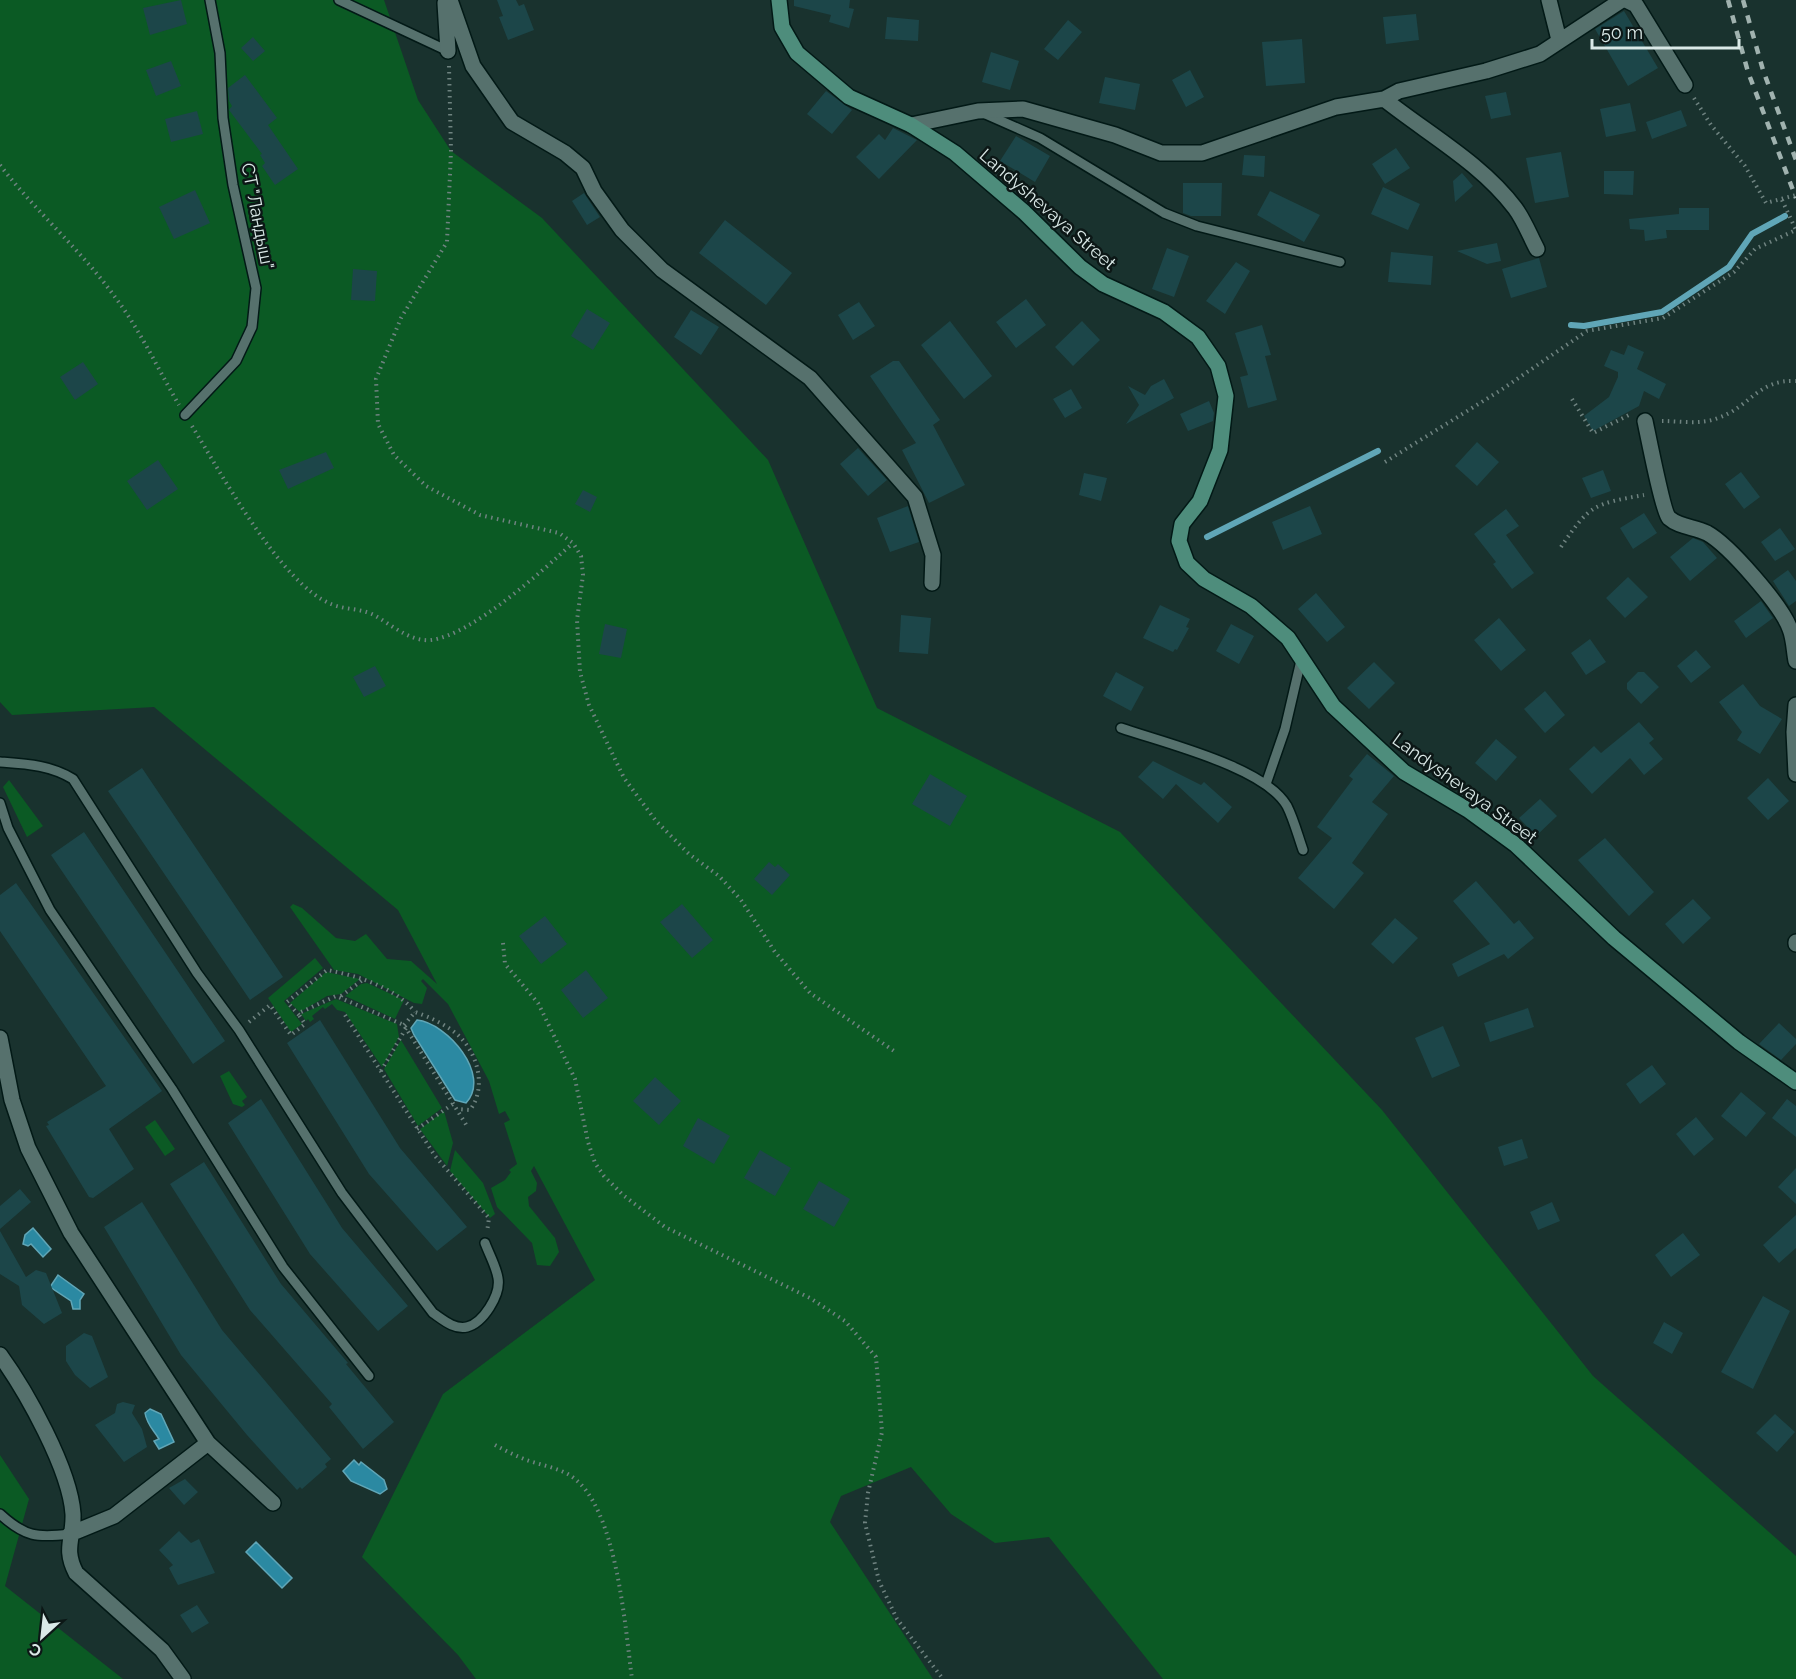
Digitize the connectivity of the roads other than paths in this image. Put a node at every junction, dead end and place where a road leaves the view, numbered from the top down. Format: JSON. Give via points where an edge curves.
{"nodes":[{"id":1,"x":210,"y":0,"type":"edge"},
{"id":2,"x":339,"y":0,"type":"edge"},
{"id":3,"x":445,"y":0,"type":"edge"},
{"id":4,"x":450,"y":0,"type":"edge"},
{"id":5,"x":779,"y":0,"type":"edge"},
{"id":6,"x":1549,"y":0,"type":"edge"},
{"id":7,"x":1624,"y":0,"type":"edge"},
{"id":8,"x":1559,"y":40,"type":"junction"},
{"id":9,"x":448,"y":51,"type":"joint"},
{"id":10,"x":1685,"y":85,"type":"road end"},
{"id":11,"x":1384,"y":99,"type":"junction"},
{"id":12,"x":978,"y":111,"type":"junction"},
{"id":13,"x":910,"y":125,"type":"junction"},
{"id":14,"x":1537,"y":249,"type":"dead end"},
{"id":15,"x":1340,"y":262,"type":"dead end"},
{"id":16,"x":185,"y":415,"type":"road end"},
{"id":17,"x":1645,"y":421,"type":"road end"},
{"id":18,"x":932,"y":583,"type":"dead end"},
{"id":19,"x":1302,"y":656,"type":"junction"},
{"id":20,"x":1796,"y":661,"type":"edge"},
{"id":21,"x":1796,"y":705,"type":"edge"},
{"id":22,"x":1121,"y":728,"type":"dead end"},
{"id":23,"x":0,"y":762,"type":"edge"},
{"id":24,"x":1796,"y":774,"type":"edge"},
{"id":25,"x":1266,"y":784,"type":"junction"},
{"id":26,"x":0,"y":802,"type":"edge"},
{"id":27,"x":1303,"y":850,"type":"dead end"},
{"id":28,"x":0,"y":1038,"type":"edge"},
{"id":29,"x":1796,"y":1082,"type":"edge"},
{"id":30,"x":485,"y":1243,"type":"road end"},
{"id":31,"x":0,"y":1354,"type":"edge"},
{"id":32,"x":369,"y":1376,"type":"dead end"},
{"id":33,"x":208,"y":1443,"type":"junction"},
{"id":34,"x":273,"y":1503,"type":"dead end"},
{"id":35,"x":0,"y":1514,"type":"edge"},
{"id":36,"x":70,"y":1534,"type":"junction"},
{"id":37,"x":183,"y":1679,"type":"edge"}],
"edges":[{"from":1,"to":16,"type":"lane","name":"СТ \"Ландыш\"","via":[[220,53],[223,118],[233,185],[255,288],[252,327],[236,360]]},
{"from":2,"to":9,"type":"lane"},
{"from":3,"to":9,"type":"street"},
{"from":4,"to":18,"type":"street","via":[[473,66],[512,122],[566,153],[582,168],[622,230],[662,270],[810,378],[915,497],[933,555]]},
{"from":5,"to":13,"type":"street","name":"Landyshevaya Street","via":[[782,27],[796,53],[849,97]]},
{"from":6,"to":8,"type":"street"},
{"from":7,"to":8,"type":"street"},
{"from":7,"to":10,"type":"street","via":[[1636,5]]},
{"from":8,"to":11,"type":"street","via":[[1540,54],[1399,91]]},
{"from":11,"to":12,"type":"street","via":[[1336,107],[1202,153],[1161,153],[1115,135],[1023,109]]},
{"from":11,"to":14,"type":"street","via":[[1464,159],[1504,196],[1516,209]]},
{"from":12,"to":13,"type":"street"},
{"from":12,"to":15,"type":"lane","via":[[1040,138],[1164,213],[1197,226]]},
{"from":13,"to":19,"type":"street","name":"Landyshevaya Street","via":[[956,153],[1103,284],[1164,312],[1198,337],[1218,366],[1226,396],[1220,450],[1200,501],[1182,524],[1179,541],[1187,563],[1204,579],[1251,606],[1288,638]]},
{"from":17,"to":20,"type":"street","via":[[1668,517],[1715,538],[1754,576],[1790,628]]},
{"from":19,"to":25,"type":"lane","via":[[1285,729]]},
{"from":19,"to":29,"type":"street","name":"Landyshevaya Street","via":[[1333,706],[1404,772],[1516,844],[1614,938],[1738,1042]]},
{"from":21,"to":24,"type":"street"},
{"from":22,"to":25,"type":"lane","via":[[1246,772]]},
{"from":23,"to":30,"type":"lane","via":[[57,769],[72,779],[342,1193],[433,1313],[453,1326],[466,1328],[479,1320],[495,1296],[499,1280]]},
{"from":25,"to":27,"type":"lane","via":[[1287,805]]},
{"from":26,"to":32,"type":"lane","via":[[8,828],[51,910],[172,1089],[283,1267]]},
{"from":28,"to":33,"type":"street","via":[[12,1100],[28,1148],[71,1233]]},
{"from":31,"to":36,"type":"street","via":[[49,1440],[69,1494],[73,1515]]},
{"from":33,"to":34,"type":"street"},
{"from":33,"to":36,"type":"street","via":[[114,1516]]},
{"from":35,"to":36,"type":"lane","via":[[19,1531],[46,1537]]},
{"from":36,"to":37,"type":"street","via":[[68,1558],[76,1573],[155,1643]]}]}
